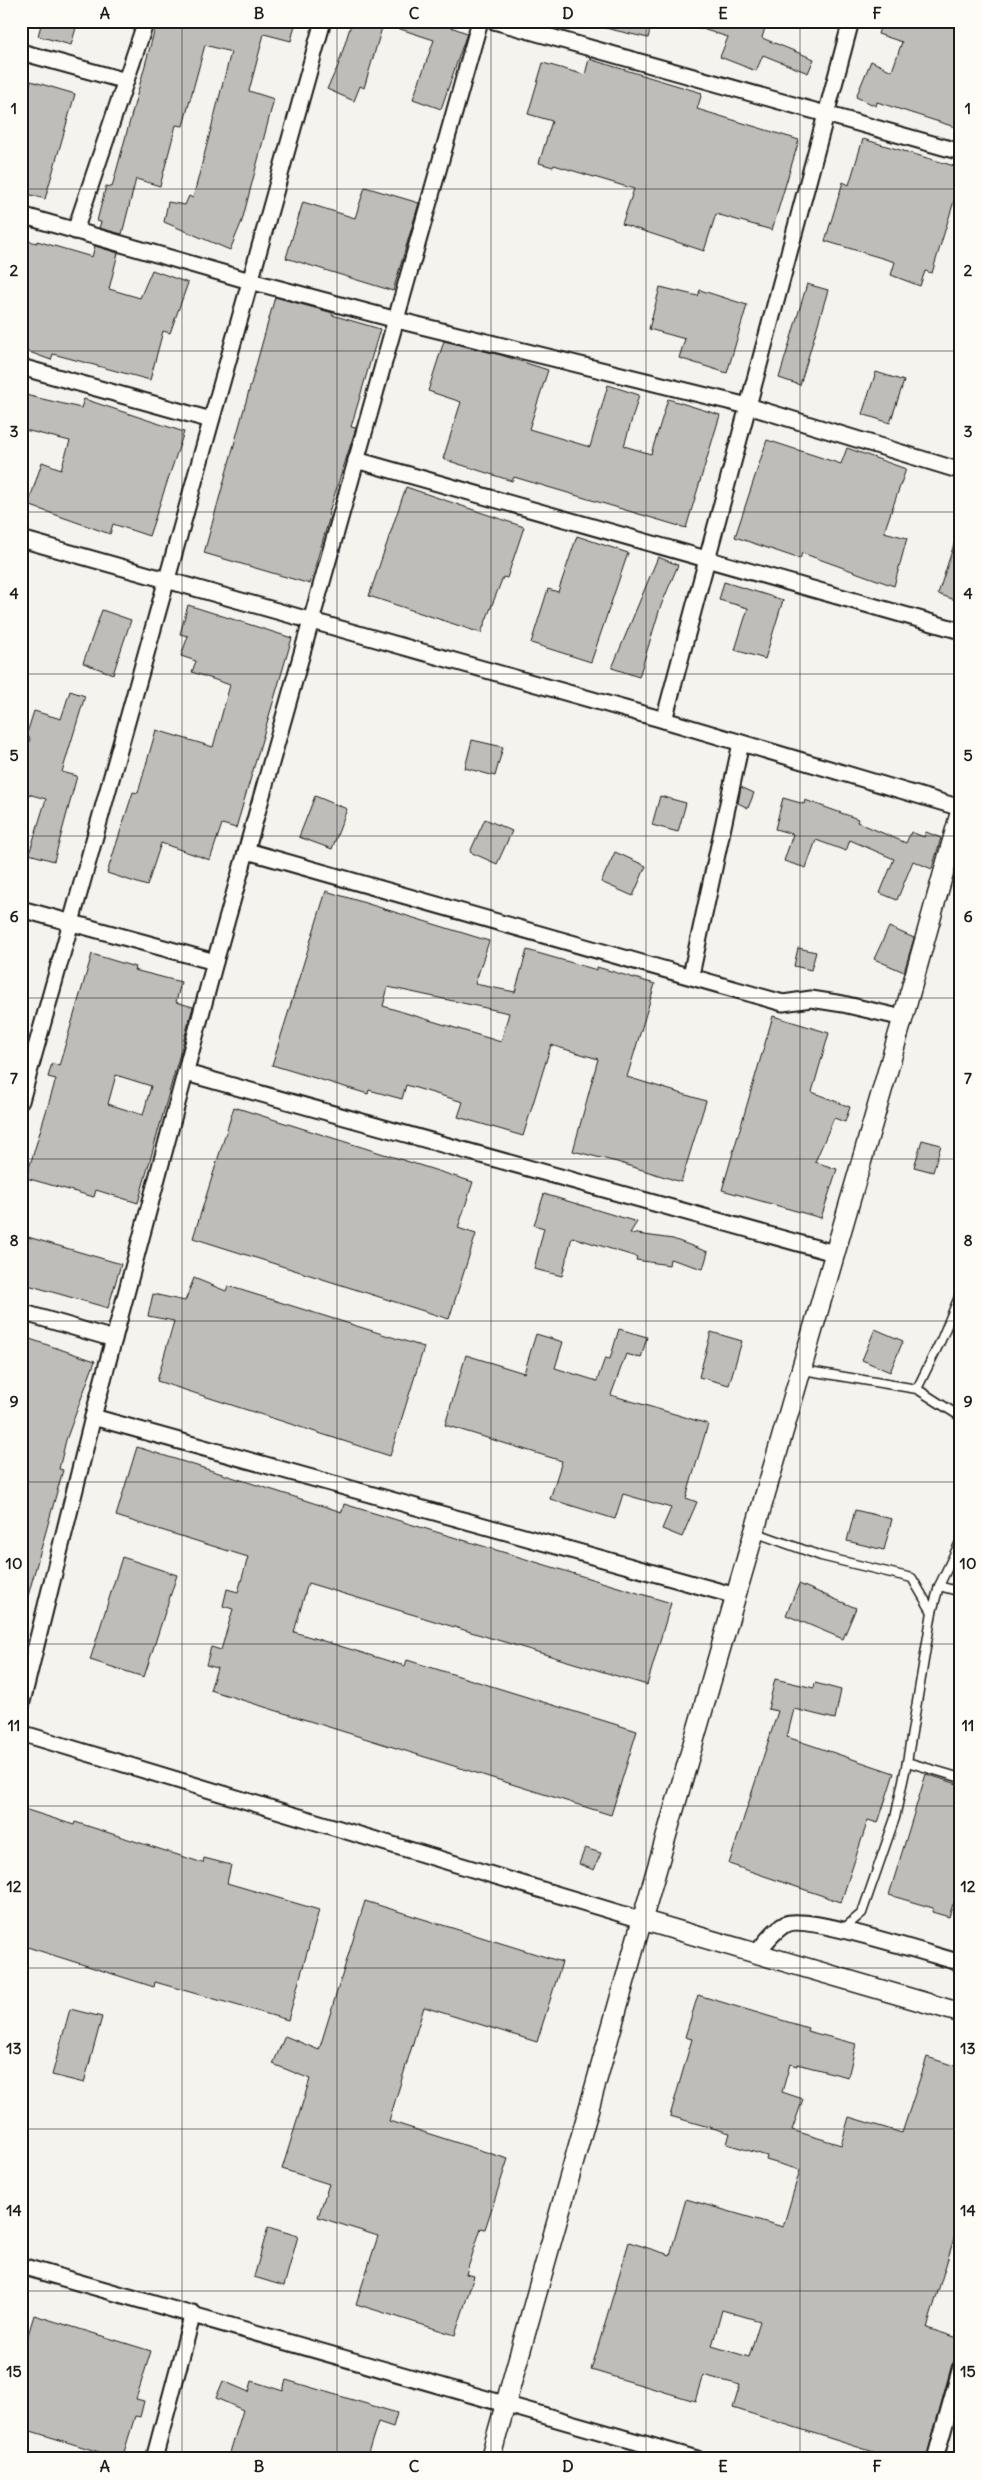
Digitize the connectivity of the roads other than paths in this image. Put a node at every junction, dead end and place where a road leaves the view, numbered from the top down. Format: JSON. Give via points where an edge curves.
{"nodes":[{"id":1,"x":146,"y":21,"type":"edge"},
{"id":2,"x":323,"y":21,"type":"edge"},
{"id":3,"x":480,"y":21,"type":"edge"},
{"id":4,"x":494,"y":21,"type":"edge"},
{"id":5,"x":851,"y":21,"type":"edge"},
{"id":6,"x":21,"y":52,"type":"edge"},
{"id":7,"x":126,"y":82,"type":"junction"},
{"id":8,"x":826,"y":114,"type":"junction"},
{"id":9,"x":961,"y":152,"type":"edge"},
{"id":10,"x":21,"y":215,"type":"edge"},
{"id":11,"x":75,"y":231,"type":"junction"},
{"id":12,"x":250,"y":281,"type":"junction"},
{"id":13,"x":397,"y":320,"type":"junction"},
{"id":14,"x":21,"y":367,"type":"edge"},
{"id":15,"x":748,"y":406,"type":"junction"},
{"id":16,"x":211,"y":420,"type":"junction"},
{"id":17,"x":356,"y":460,"type":"junction"},
{"id":18,"x":961,"y":471,"type":"edge"},
{"id":19,"x":21,"y":538,"type":"edge"},
{"id":20,"x":708,"y":558,"type":"junction"},
{"id":21,"x":167,"y":581,"type":"junction"},
{"id":22,"x":309,"y":621,"type":"junction"},
{"id":23,"x":961,"y":630,"type":"edge"},
{"id":24,"x":664,"y":720,"type":"junction"},
{"id":25,"x":741,"y":743,"type":"junction"},
{"id":26,"x":961,"y":809,"type":"edge"},
{"id":27,"x":247,"y":851,"type":"junction"},
{"id":28,"x":21,"y":909,"type":"edge"},
{"id":29,"x":71,"y":923,"type":"junction"},
{"id":30,"x":215,"y":962,"type":"junction"},
{"id":31,"x":691,"y":975,"type":"junction"},
{"id":32,"x":903,"y":1018,"type":"junction"},
{"id":33,"x":186,"y":1073,"type":"junction"},
{"id":34,"x":21,"y":1101,"type":"edge"},
{"id":35,"x":834,"y":1253,"type":"junction"},
{"id":36,"x":961,"y":1292,"type":"edge"},
{"id":37,"x":21,"y":1312,"type":"edge"},
{"id":38,"x":114,"y":1339,"type":"junction"},
{"id":39,"x":801,"y":1369,"type":"junction"},
{"id":40,"x":917,"y":1389,"type":"junction"},
{"id":41,"x":93,"y":1417,"type":"junction"},
{"id":42,"x":961,"y":1417,"type":"edge"},
{"id":43,"x":753,"y":1532,"type":"junction"},
{"id":44,"x":961,"y":1540,"type":"edge"},
{"id":45,"x":939,"y":1586,"type":"junction"},
{"id":46,"x":961,"y":1592,"type":"edge"},
{"id":47,"x":736,"y":1596,"type":"junction"},
{"id":48,"x":932,"y":1612,"type":"junction"},
{"id":49,"x":21,"y":1706,"type":"edge"},
{"id":50,"x":21,"y":1733,"type":"edge"},
{"id":51,"x":907,"y":1762,"type":"junction"},
{"id":52,"x":961,"y":1778,"type":"edge"},
{"id":53,"x":642,"y":1920,"type":"junction"},
{"id":54,"x":842,"y":1930,"type":"junction"},
{"id":55,"x":756,"y":1954,"type":"junction"},
{"id":56,"x":961,"y":1963,"type":"edge"},
{"id":57,"x":961,"y":2013,"type":"edge"},
{"id":58,"x":21,"y":2266,"type":"edge"},
{"id":59,"x":193,"y":2313,"type":"junction"},
{"id":60,"x":961,"y":2367,"type":"edge"},
{"id":61,"x":506,"y":2404,"type":"junction"},
{"id":62,"x":154,"y":2459,"type":"edge"},
{"id":63,"x":490,"y":2459,"type":"edge"},
{"id":64,"x":697,"y":2459,"type":"edge"},
{"id":65,"x":935,"y":2459,"type":"edge"}],
"edges":[{"from":1,"to":7,"type":"street"},
{"from":2,"to":12,"type":"street"},
{"from":3,"to":13,"type":"street"},
{"from":4,"to":8,"type":"street"},
{"from":5,"to":8,"type":"street"},
{"from":6,"to":7,"type":"street"},
{"from":7,"to":11,"type":"street"},
{"from":8,"to":9,"type":"street"},
{"from":8,"to":15,"type":"street"},
{"from":10,"to":11,"type":"street"},
{"from":11,"to":12,"type":"street"},
{"from":12,"to":13,"type":"street"},
{"from":12,"to":16,"type":"street"},
{"from":13,"to":15,"type":"street"},
{"from":13,"to":17,"type":"street"},
{"from":14,"to":16,"type":"street"},
{"from":15,"to":18,"type":"street"},
{"from":15,"to":20,"type":"street"},
{"from":16,"to":21,"type":"street"},
{"from":17,"to":20,"type":"street"},
{"from":17,"to":22,"type":"street"},
{"from":19,"to":21,"type":"street"},
{"from":20,"to":23,"type":"street"},
{"from":20,"to":24,"type":"street"},
{"from":21,"to":22,"type":"street"},
{"from":21,"to":29,"type":"street"},
{"from":22,"to":24,"type":"street"},
{"from":22,"to":27,"type":"street"},
{"from":24,"to":25,"type":"street"},
{"from":25,"to":26,"type":"street"},
{"from":25,"to":31,"type":"street"},
{"from":26,"to":32,"type":"street"},
{"from":27,"to":30,"type":"street"},
{"from":27,"to":31,"type":"street"},
{"from":28,"to":29,"type":"street"},
{"from":29,"to":30,"type":"street"},
{"from":29,"to":34,"type":"street"},
{"from":30,"to":33,"type":"street"},
{"from":31,"to":32,"type":"street","via":[[783,1003],[810,999]]},
{"from":32,"to":35,"type":"street"},
{"from":33,"to":35,"type":"street"},
{"from":33,"to":38,"type":"street"},
{"from":35,"to":39,"type":"street"},
{"from":36,"to":40,"type":"lane"},
{"from":37,"to":38,"type":"street"},
{"from":38,"to":41,"type":"street"},
{"from":39,"to":40,"type":"lane"},
{"from":39,"to":43,"type":"street"},
{"from":40,"to":42,"type":"lane"},
{"from":41,"to":47,"type":"street"},
{"from":41,"to":49,"type":"street"},
{"from":43,"to":47,"type":"street"},
{"from":43,"to":48,"type":"lane","via":[[820,1556],[912,1578]]},
{"from":44,"to":45,"type":"lane"},
{"from":45,"to":46,"type":"lane"},
{"from":45,"to":48,"type":"lane"},
{"from":47,"to":53,"type":"street"},
{"from":48,"to":51,"type":"lane"},
{"from":50,"to":53,"type":"street"},
{"from":51,"to":52,"type":"lane"},
{"from":51,"to":54,"type":"lane","via":[[894,1818],[862,1913]]},
{"from":53,"to":55,"type":"street"},
{"from":53,"to":61,"type":"street"},
{"from":54,"to":55,"type":"street","via":[[798,1921],[786,1924]]},
{"from":54,"to":56,"type":"street"},
{"from":55,"to":57,"type":"street"},
{"from":58,"to":59,"type":"street"},
{"from":59,"to":61,"type":"street"},
{"from":59,"to":62,"type":"street"},
{"from":60,"to":65,"type":"street"},
{"from":61,"to":63,"type":"street"},
{"from":61,"to":64,"type":"street"}]}
